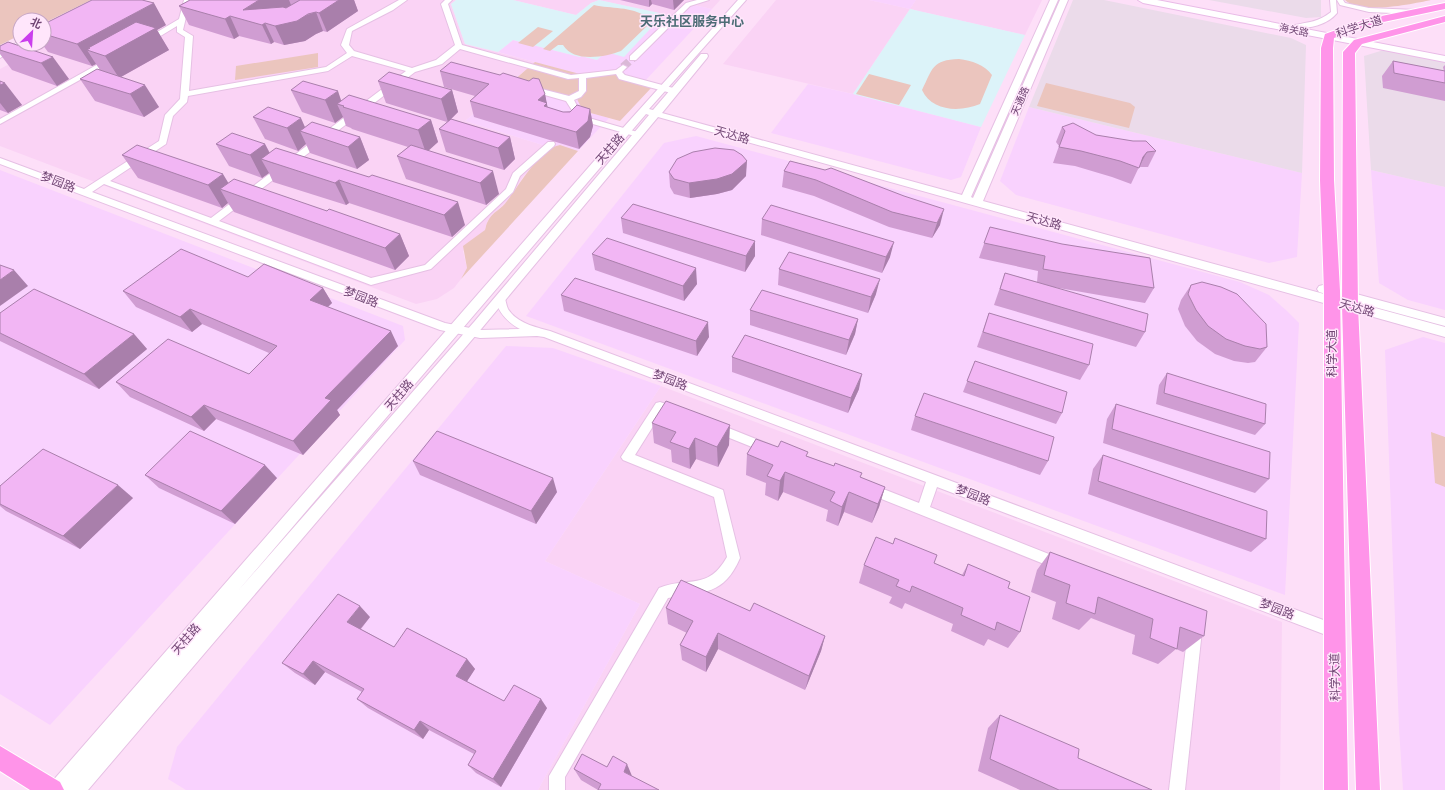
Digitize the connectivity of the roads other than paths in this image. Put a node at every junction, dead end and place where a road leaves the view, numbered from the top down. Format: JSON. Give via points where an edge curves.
{"nodes":[{"id":1,"x":186,"y":0,"type":"edge"},
{"id":2,"x":404,"y":0,"type":"edge"},
{"id":3,"x":449,"y":0,"type":"edge"},
{"id":4,"x":686,"y":0,"type":"edge"},
{"id":5,"x":706,"y":0,"type":"edge"},
{"id":6,"x":742,"y":0,"type":"edge"},
{"id":7,"x":753,"y":0,"type":"edge"},
{"id":8,"x":1054,"y":0,"type":"edge"},
{"id":9,"x":1064,"y":0,"type":"edge"},
{"id":10,"x":1143,"y":0,"type":"edge"},
{"id":11,"x":1164,"y":0,"type":"edge"},
{"id":12,"x":1333,"y":0,"type":"edge"},
{"id":13,"x":1340,"y":0,"type":"edge"},
{"id":14,"x":697,"y":3,"type":"junction"},
{"id":15,"x":1445,"y":6,"type":"edge"},
{"id":16,"x":1416,"y":12,"type":"junction"},
{"id":17,"x":1445,"y":19,"type":"edge"},
{"id":18,"x":182,"y":20,"type":"junction"},
{"id":19,"x":1297,"y":26,"type":"junction"},
{"id":20,"x":1333,"y":35,"type":"junction"},
{"id":21,"x":1362,"y":41,"type":"junction"},
{"id":22,"x":142,"y":43,"type":"edge"},
{"id":23,"x":459,"y":46,"type":"junction"},
{"id":24,"x":12,"y":47,"type":"edge"},
{"id":25,"x":0,"y":53,"type":"edge"},
{"id":26,"x":351,"y":53,"type":"junction"},
{"id":27,"x":121,"y":54,"type":"edge"},
{"id":28,"x":1445,"y":55,"type":"edge"},
{"id":29,"x":633,"y":58,"type":"tunnel mouth"},
{"id":30,"x":1445,"y":59,"type":"edge"},
{"id":31,"x":412,"y":70,"type":"junction"},
{"id":32,"x":582,"y":76,"type":"junction"},
{"id":33,"x":523,"y":86,"type":"edge"},
{"id":34,"x":664,"y":88,"type":"junction"},
{"id":35,"x":674,"y":91,"type":"junction"},
{"id":36,"x":185,"y":94,"type":"junction"},
{"id":37,"x":569,"y":99,"type":"junction"},
{"id":38,"x":652,"y":110,"type":"junction"},
{"id":39,"x":577,"y":117,"type":"junction"},
{"id":40,"x":0,"y":122,"type":"edge"},
{"id":41,"x":569,"y":125,"type":"edge"},
{"id":42,"x":632,"y":133,"type":"junction"},
{"id":43,"x":551,"y":144,"type":"dead end"},
{"id":44,"x":0,"y":161,"type":"edge"},
{"id":45,"x":103,"y":181,"type":"junction"},
{"id":46,"x":85,"y":193,"type":"junction"},
{"id":47,"x":967,"y":196,"type":"junction"},
{"id":48,"x":978,"y":199,"type":"junction"},
{"id":49,"x":212,"y":222,"type":"junction"},
{"id":50,"x":1332,"y":296,"type":"junction"},
{"id":51,"x":500,"y":299,"type":"junction"},
{"id":52,"x":1351,"y":301,"type":"junction"},
{"id":53,"x":1445,"y":322,"type":"edge"},
{"id":54,"x":455,"y":330,"type":"junction"},
{"id":55,"x":471,"y":332,"type":"junction"},
{"id":56,"x":537,"y":332,"type":"junction"},
{"id":57,"x":1445,"y":332,"type":"edge"},
{"id":58,"x":689,"y":417,"type":"edge"},
{"id":59,"x":703,"y":423,"type":"edge"},
{"id":60,"x":776,"y":452,"type":"edge"},
{"id":61,"x":933,"y":479,"type":"junction"},
{"id":62,"x":857,"y":484,"type":"edge"},
{"id":63,"x":923,"y":510,"type":"junction"},
{"id":64,"x":1071,"y":568,"type":"edge"},
{"id":65,"x":1196,"y":618,"type":"edge"},
{"id":66,"x":1334,"y":631,"type":"junction"},
{"id":67,"x":0,"y":758,"type":"edge"},
{"id":68,"x":52,"y":790,"type":"edge"},
{"id":69,"x":56,"y":790,"type":"edge"},
{"id":70,"x":76,"y":790,"type":"edge"},
{"id":71,"x":557,"y":790,"type":"edge"},
{"id":72,"x":1177,"y":790,"type":"edge"},
{"id":73,"x":1336,"y":790,"type":"edge"},
{"id":74,"x":1368,"y":790,"type":"edge"}],
"edges":[{"from":1,"to":18,"type":"street"},
{"from":2,"to":26,"type":"street","via":[[390,10],[349,30],[345,45]]},
{"from":3,"to":23,"type":"street","via":[[444,4]]},
{"from":4,"to":14,"type":"street"},
{"from":5,"to":14,"type":"street"},
{"from":6,"to":34,"type":"street","name":"天柱路"},
{"from":7,"to":35,"type":"street","name":"天柱路"},
{"from":8,"to":47,"type":"street","name":"天通路"},
{"from":9,"to":48,"type":"street","name":"天通路"},
{"from":10,"to":20,"type":"main road","name":"海关路"},
{"from":11,"to":19,"type":"main road","name":"海关路"},
{"from":12,"to":19,"type":"street","via":[[1334,13],[1327,19],[1317,24]]},
{"from":13,"to":16,"type":"street","via":[[1342,4],[1356,9]]},
{"from":14,"to":29,"type":"street","via":[[688,4]]},
{"from":15,"to":16,"type":"main road","name":"科学大道"},
{"from":16,"to":20,"type":"main road","name":"科学大道","via":[[1371,21]]},
{"from":17,"to":21,"type":"main road","name":"科学大道"},
{"from":18,"to":22,"type":"street"},
{"from":18,"to":36,"type":"street","via":[[179,31],[189,36]]},
{"from":19,"to":20,"type":"main road","name":"海关路"},
{"from":20,"to":21,"type":"main road","name":"海关路"},
{"from":20,"to":50,"type":"main road","name":"科学大道","via":[[1327,48],[1327,180]]},
{"from":21,"to":28,"type":"main road","name":"海关路"},
{"from":21,"to":30,"type":"main road","name":"海关路"},
{"from":21,"to":52,"type":"main road","name":"科学大道","via":[[1349,52]]},
{"from":23,"to":31,"type":"street","via":[[442,63]]},
{"from":23,"to":32,"type":"street","via":[[571,77]]},
{"from":24,"to":25,"type":"street"},
{"from":26,"to":31,"type":"street"},
{"from":26,"to":36,"type":"street","via":[[328,69]]},
{"from":27,"to":40,"type":"street"},
{"from":31,"to":49,"type":"street"},
{"from":32,"to":34,"type":"street","via":[[621,70],[622,77]]},
{"from":32,"to":37,"type":"street","via":[[583,92]]},
{"from":33,"to":37,"type":"street"},
{"from":34,"to":35,"type":"street"},
{"from":34,"to":38,"type":"street","name":"天柱路"},
{"from":35,"to":38,"type":"street","name":"天柱路"},
{"from":36,"to":45,"type":"street","via":[[184,100],[169,115],[163,142]]},
{"from":37,"to":39,"type":"street","via":[[579,115]]},
{"from":38,"to":42,"type":"street","name":"天柱路"},
{"from":38,"to":47,"type":"street","name":"天达路"},
{"from":39,"to":41,"type":"street"},
{"from":39,"to":42,"type":"street"},
{"from":42,"to":51,"type":"street","name":"天柱路"},
{"from":42,"to":54,"type":"street","name":"天柱路"},
{"from":43,"to":49,"type":"street","via":[[516,176],[510,190],[428,267],[371,282]]},
{"from":44,"to":46,"type":"street","name":"梦园路"},
{"from":45,"to":46,"type":"street"},
{"from":45,"to":49,"type":"street"},
{"from":46,"to":54,"type":"street","name":"梦园路"},
{"from":47,"to":48,"type":"street","name":"天达路"},
{"from":48,"to":50,"type":"street","name":"天达路"},
{"from":50,"to":52,"type":"street","name":"天达路"},
{"from":50,"to":66,"type":"main road","name":"科学大道"},
{"from":51,"to":55,"type":"street","name":"天柱路"},
{"from":51,"to":56,"type":"street","via":[[506,315],[519,325]]},
{"from":52,"to":53,"type":"street","name":"天达路"},
{"from":52,"to":57,"type":"street","name":"天达路"},
{"from":52,"to":74,"type":"main road","name":"科学大道"},
{"from":54,"to":55,"type":"street","name":"梦园路"},
{"from":54,"to":69,"type":"street","name":"天柱路"},
{"from":55,"to":56,"type":"street","name":"梦园路"},
{"from":55,"to":70,"type":"street","name":"天柱路"},
{"from":56,"to":61,"type":"street","name":"梦园路"},
{"from":58,"to":71,"type":"street","via":[[660,406],[627,456],[719,494],[734,558],[726,572],[710,585],[664,592],[557,776]]},
{"from":59,"to":60,"type":"street"},
{"from":61,"to":63,"type":"street"},
{"from":61,"to":66,"type":"street","name":"梦园路"},
{"from":62,"to":63,"type":"street"},
{"from":63,"to":64,"type":"street"},
{"from":65,"to":72,"type":"street"},
{"from":66,"to":73,"type":"main road","name":"科学大道"},
{"from":67,"to":68,"type":"main road"}]}
